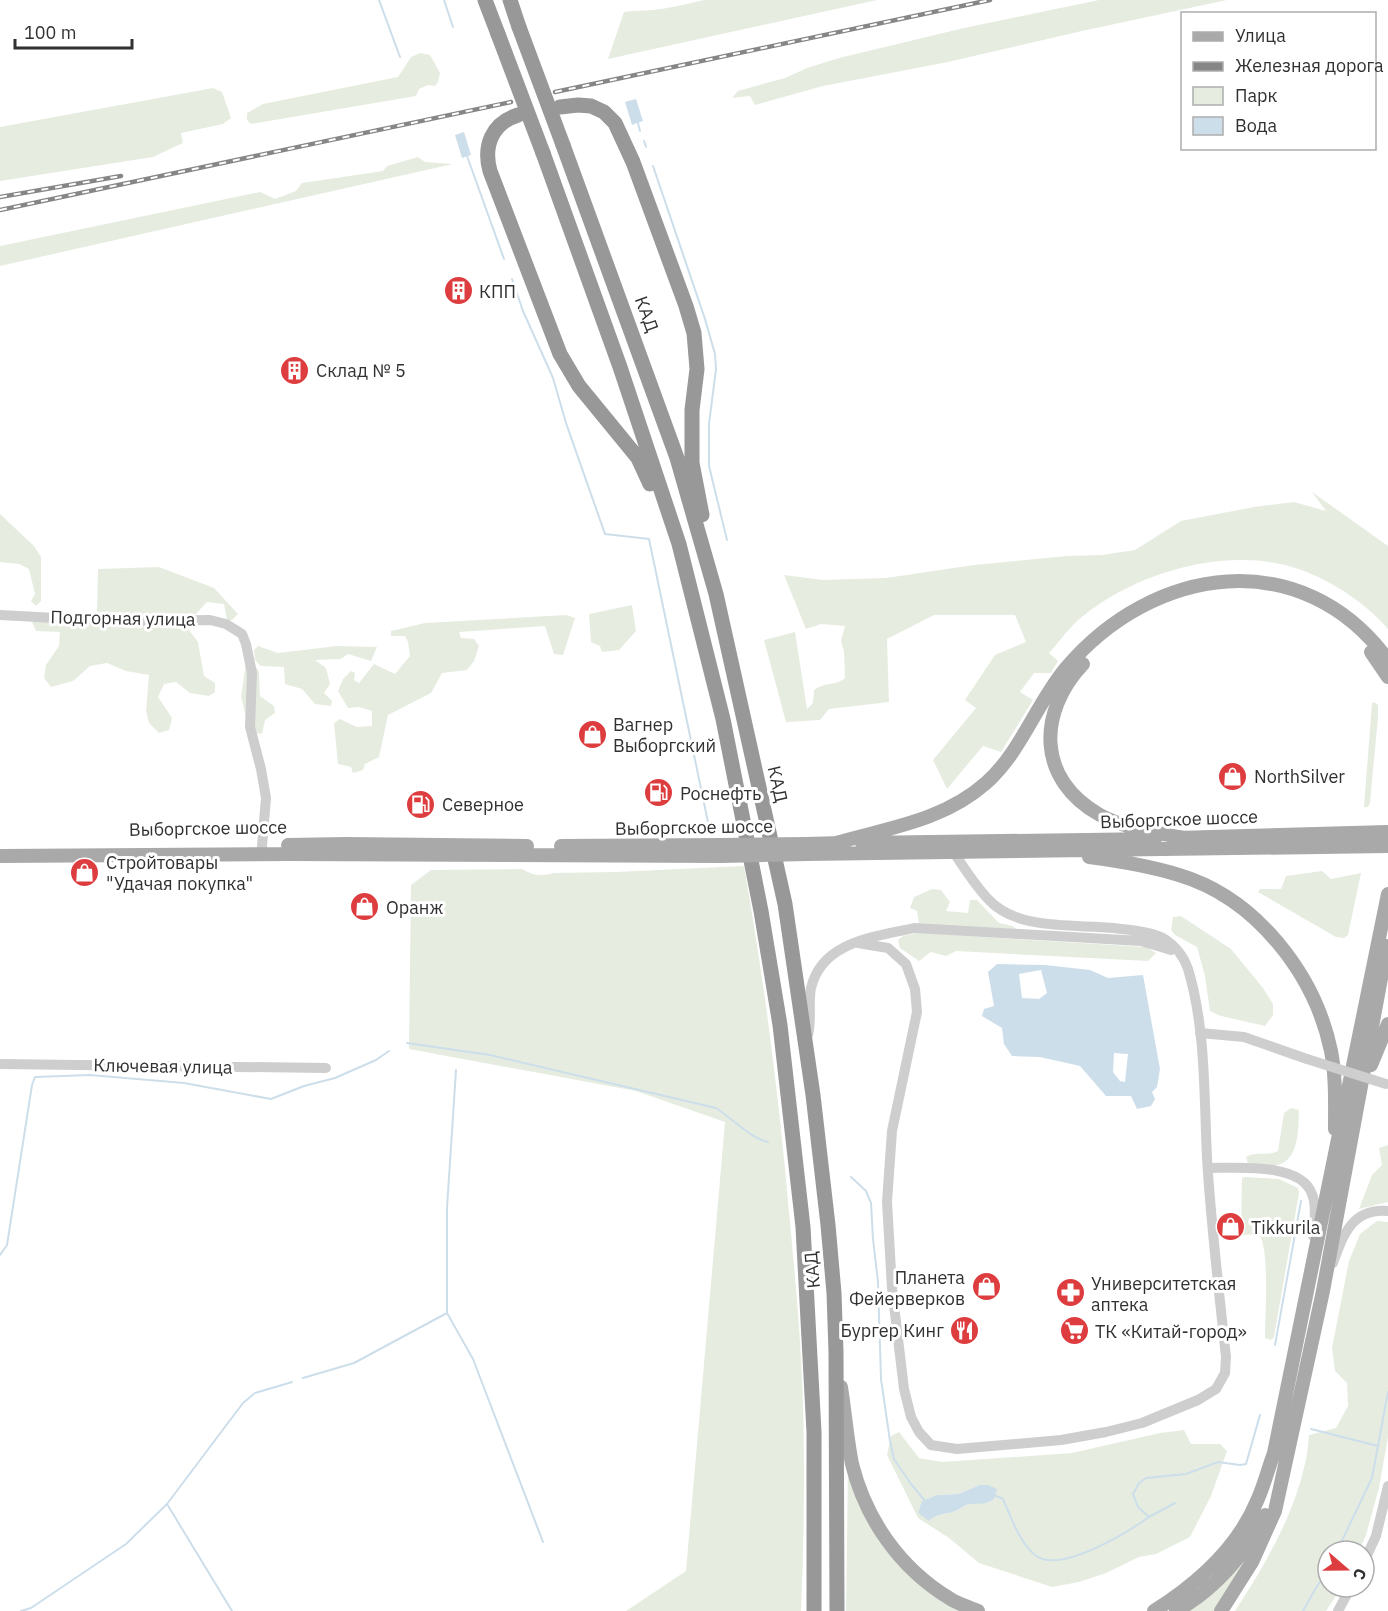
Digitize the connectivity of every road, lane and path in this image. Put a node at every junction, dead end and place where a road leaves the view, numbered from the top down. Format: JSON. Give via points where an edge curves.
{"nodes":[{"id":1,"x":485,"y":0,"type":"edge"},
{"id":2,"x":510,"y":0,"type":"edge"},
{"id":3,"x":560,"y":107,"type":"dead end"},
{"id":4,"x":518,"y":115,"type":"dead end"},
{"id":5,"x":691,"y":592,"type":"junction"},
{"id":6,"x":716,"y":594,"type":"junction"},
{"id":7,"x":0,"y":615,"type":"edge"},
{"id":8,"x":1388,"y":660,"type":"edge"},
{"id":9,"x":1388,"y":677,"type":"edge"},
{"id":10,"x":1388,"y":832,"type":"edge"},
{"id":11,"x":1184,"y":838,"type":"junction"},
{"id":12,"x":1372,"y":840,"type":"junction"},
{"id":13,"x":836,"y":843,"type":"junction"},
{"id":14,"x":262,"y":846,"type":"junction"},
{"id":15,"x":1388,"y":846,"type":"edge"},
{"id":16,"x":0,"y":848,"type":"edge"},
{"id":17,"x":806,"y":849,"type":"junction"},
{"id":18,"x":722,"y":850,"type":"junction"},
{"id":19,"x":1046,"y":851,"type":"junction"},
{"id":20,"x":954,"y":853,"type":"junction"},
{"id":21,"x":0,"y":856,"type":"edge"},
{"id":22,"x":1388,"y":894,"type":"edge"},
{"id":23,"x":1388,"y":941,"type":"edge"},
{"id":24,"x":858,"y":943,"type":"junction"},
{"id":25,"x":1180,"y":954,"type":"junction"},
{"id":26,"x":1388,"y":1024,"type":"edge"},
{"id":27,"x":1200,"y":1033,"type":"junction"},
{"id":28,"x":806,"y":1047,"type":"junction"},
{"id":29,"x":0,"y":1064,"type":"edge"},
{"id":30,"x":326,"y":1068,"type":"dead end"},
{"id":31,"x":1387,"y":1084,"type":"edge"},
{"id":32,"x":1361,"y":1089,"type":"junction"},
{"id":33,"x":1336,"y":1157,"type":"junction"},
{"id":34,"x":1208,"y":1168,"type":"junction"},
{"id":35,"x":1388,"y":1211,"type":"edge"},
{"id":36,"x":1323,"y":1291,"type":"junction"},
{"id":37,"x":1307,"y":1293,"type":"junction"},
{"id":38,"x":836,"y":1352,"type":"junction"},
{"id":39,"x":1282,"y":1480,"type":"junction"},
{"id":40,"x":1388,"y":1486,"type":"edge"},
{"id":41,"x":1375,"y":1539,"type":"edge"},
{"id":42,"x":814,"y":1611,"type":"edge"},
{"id":43,"x":837,"y":1611,"type":"edge"},
{"id":44,"x":978,"y":1611,"type":"edge"},
{"id":45,"x":1154,"y":1611,"type":"edge"},
{"id":46,"x":1176,"y":1611,"type":"edge"},
{"id":47,"x":1221,"y":1611,"type":"edge"}],
"edges":[{"from":1,"to":5,"type":"highway","name":"КАД","bridge":true,"via":[[620,367],[679,544]]},
{"from":2,"to":6,"type":"highway","name":"КАД","bridge":true,"via":[[677,458]]},
{"from":3,"to":6,"type":"highway","via":[[591,106],[615,123],[686,306],[694,333],[697,369],[692,463]]},
{"from":4,"to":5,"type":"highway","via":[[504,121],[491,136],[486,152],[490,171],[560,354],[579,386],[638,458]]},
{"from":5,"to":42,"type":"highway","name":"КАД","via":[[727,741],[780,1025],[803,1227],[813,1432]]},
{"from":6,"to":28,"type":"highway","name":"КАД","via":[[785,904]]},
{"from":7,"to":14,"type":"street","name":"Подгорная улица","via":[[111,621],[210,620],[243,634],[252,673],[250,727],[264,784]]},
{"from":8,"to":13,"type":"main road","via":[[1352,621],[1327,604],[1290,589],[1233,580],[1179,590],[1134,610],[1090,642],[1054,684],[1008,758],[986,783],[941,812],[908,825]]},
{"from":9,"to":11,"type":"main road","via":[[1367,648],[1339,623],[1300,602],[1261,592],[1233,590],[1182,598],[1138,618],[1112,636],[1072,675],[1058,700],[1050,724],[1054,762],[1070,791],[1100,815],[1134,828]]},
{"from":10,"to":12,"type":"main road","name":"Выборгское шоссе"},
{"from":11,"to":12,"type":"main road","name":"Выборгское шоссе"},
{"from":11,"to":13,"type":"main road","name":"Выборгское шоссе"},
{"from":12,"to":15,"type":"main road","name":"Выборгское шоссе"},
{"from":12,"to":19,"type":"main road","name":"Выборгское шоссе"},
{"from":13,"to":17,"type":"main road","name":"Выборгское шоссе"},
{"from":14,"to":16,"type":"main road","name":"Выборгское шоссе"},
{"from":14,"to":18,"type":"main road","name":"Выборгское шоссе"},
{"from":17,"to":18,"type":"main road","name":"Выборгское шоссе","bridge":true},
{"from":17,"to":20,"type":"main road","name":"Выборгское шоссе"},
{"from":18,"to":21,"type":"main road","name":"Выборгское шоссе"},
{"from":19,"to":20,"type":"main road","name":"Выборгское шоссе"},
{"from":19,"to":33,"type":"main road","via":[[1181,875],[1227,899],[1274,938],[1305,979],[1320,1012],[1331,1052]]},
{"from":20,"to":25,"type":"street","via":[[988,900],[1014,917],[1036,923],[1142,931],[1161,937]]},
{"from":22,"to":33,"type":"main road"},
{"from":23,"to":32,"type":"main road"},
{"from":24,"to":25,"type":"street","via":[[914,928],[1141,941]]},
{"from":24,"to":28,"type":"street","via":[[829,955],[817,970],[810,989]]},
{"from":24,"to":34,"type":"street","via":[[888,948],[906,964],[915,989],[916,1012],[892,1131],[888,1241],[904,1389],[911,1417],[931,1445],[957,1449],[1106,1432],[1142,1423],[1216,1389],[1226,1373],[1227,1357]]},
{"from":25,"to":27,"type":"street","via":[[1187,967]]},
{"from":26,"to":32,"type":"main road"},
{"from":27,"to":31,"type":"street","bridge":true,"via":[[1244,1037]]},
{"from":27,"to":34,"type":"street"},
{"from":28,"to":38,"type":"highway","name":"КАД","via":[[828,1225]]},
{"from":29,"to":30,"type":"street","name":"Ключевая улица"},
{"from":32,"to":36,"type":"main road"},
{"from":33,"to":37,"type":"main road"},
{"from":34,"to":37,"type":"street","via":[[1280,1170],[1306,1185],[1312,1193],[1315,1218]]},
{"from":35,"to":36,"type":"street","via":[[1360,1216],[1343,1234]]},
{"from":36,"to":39,"type":"main road"},
{"from":37,"to":45,"type":"main road","via":[[1274,1453],[1257,1502],[1237,1538],[1210,1570]]},
{"from":38,"to":43,"type":"highway","name":"КАД"},
{"from":38,"to":44,"type":"main road","via":[[852,1464],[867,1510],[891,1548],[923,1579],[950,1599]]},
{"from":39,"to":46,"type":"main road","via":[[1244,1550],[1219,1579]]},
{"from":39,"to":47,"type":"main road","via":[[1267,1531]]},
{"from":40,"to":41,"type":"street"}]}
